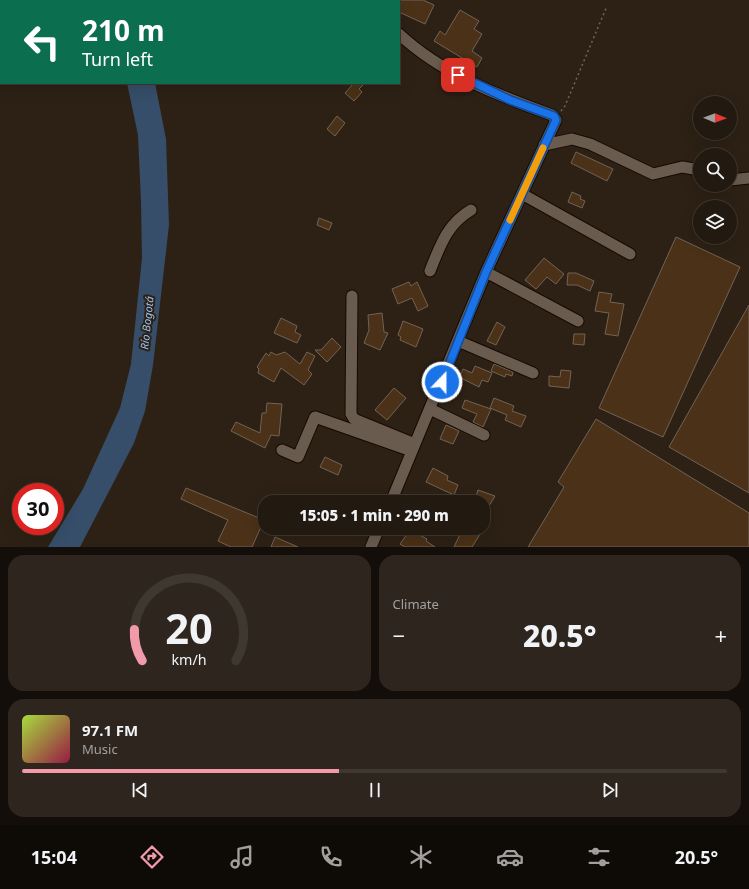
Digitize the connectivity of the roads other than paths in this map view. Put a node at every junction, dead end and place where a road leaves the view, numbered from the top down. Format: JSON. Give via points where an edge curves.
{"nodes":[{"id":1,"x":400,"y":35,"type":"edge"},
{"id":2,"x":544,"y":145,"type":"junction"},
{"id":3,"x":693,"y":169,"type":"edge"},
{"id":4,"x":749,"y":178,"type":"edge"},
{"id":5,"x":737,"y":179,"type":"edge"},
{"id":6,"x":522,"y":194,"type":"junction"},
{"id":7,"x":471,"y":210,"type":"dead end"},
{"id":8,"x":496,"y":227,"type":"dead end"},
{"id":9,"x":497,"y":241,"type":"junction"},
{"id":10,"x":630,"y":254,"type":"dead end"},
{"id":11,"x":430,"y":271,"type":"dead end"},
{"id":12,"x":486,"y":272,"type":"junction"},
{"id":13,"x":352,"y":296,"type":"dead end"},
{"id":14,"x":578,"y":321,"type":"dead end"},
{"id":15,"x":458,"y":341,"type":"junction"},
{"id":16,"x":533,"y":373,"type":"dead end"},
{"id":17,"x":430,"y":409,"type":"junction"},
{"id":18,"x":484,"y":435,"type":"dead end"},
{"id":19,"x":414,"y":448,"type":"junction"},
{"id":20,"x":282,"y":450,"type":"dead end"},
{"id":21,"x":394,"y":495,"type":"edge"},
{"id":22,"x":377,"y":535,"type":"edge"},
{"id":23,"x":371,"y":547,"type":"edge"}],
"edges":[{"from":1,"to":2,"type":"street","via":[[431,60],[471,82],[556,118]]},
{"from":2,"to":3,"type":"street","via":[[572,139],[590,144],[653,174],[682,167]]},
{"from":2,"to":6,"type":"street"},
{"from":4,"to":5,"type":"street"},
{"from":6,"to":9,"type":"street"},
{"from":6,"to":10,"type":"street"},
{"from":7,"to":11,"type":"street","via":[[458,217],[444,236]]},
{"from":8,"to":9,"type":"street"},
{"from":9,"to":12,"type":"street"},
{"from":12,"to":14,"type":"street"},
{"from":12,"to":15,"type":"street"},
{"from":13,"to":19,"type":"street","via":[[351,414],[354,419]]},
{"from":15,"to":16,"type":"street"},
{"from":15,"to":17,"type":"street"},
{"from":17,"to":18,"type":"street"},
{"from":17,"to":19,"type":"street"},
{"from":19,"to":20,"type":"street","via":[[315,417],[298,457]]},
{"from":19,"to":21,"type":"street"},
{"from":22,"to":23,"type":"street"}]}
